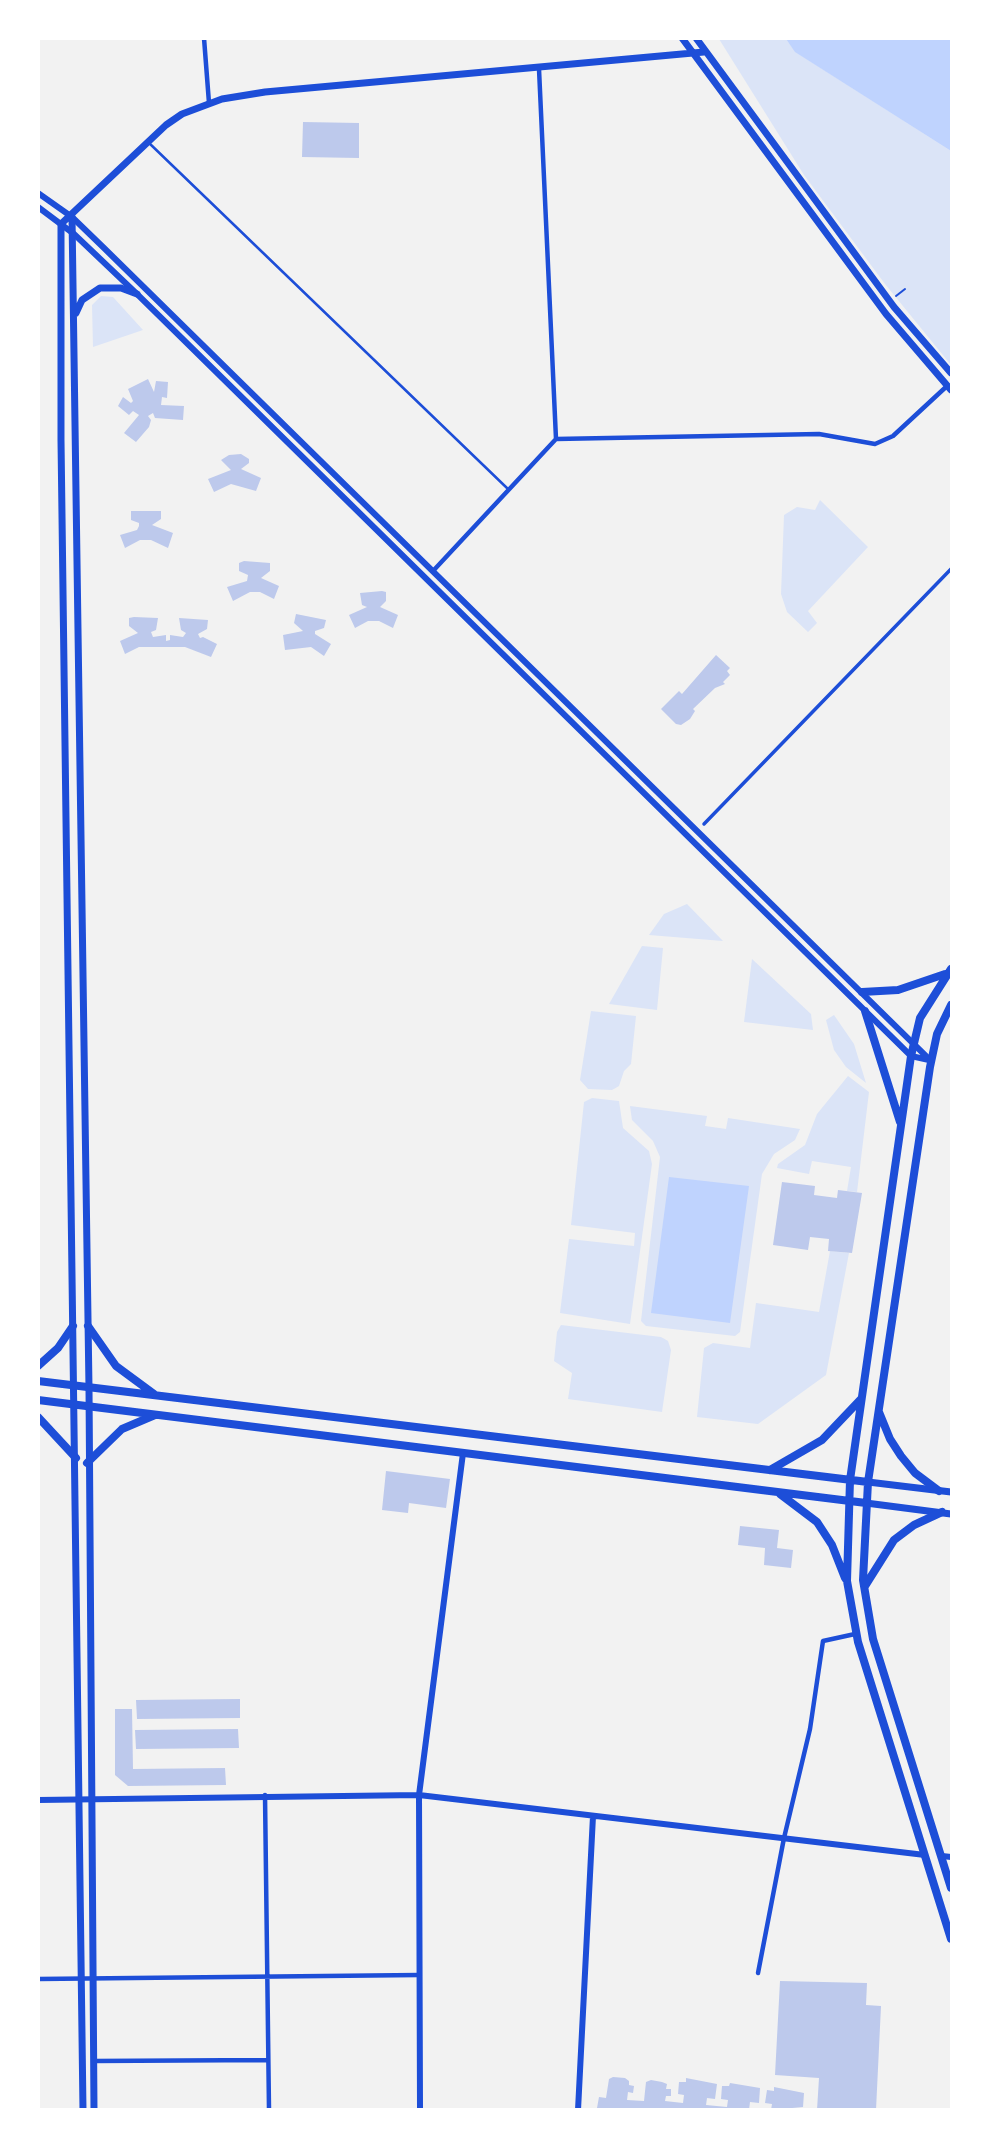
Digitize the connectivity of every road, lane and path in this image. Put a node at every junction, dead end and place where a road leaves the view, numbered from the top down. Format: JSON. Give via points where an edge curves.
{"nodes":[{"id":1,"x":204,"y":38,"type":"edge"},
{"id":2,"x":682,"y":38,"type":"edge"},
{"id":3,"x":695,"y":38,"type":"edge"},
{"id":4,"x":704,"y":52,"type":"junction"},
{"id":5,"x":692,"y":53,"type":"junction"},
{"id":6,"x":539,"y":69,"type":"junction"},
{"id":7,"x":209,"y":103,"type":"junction"},
{"id":8,"x":147,"y":141,"type":"junction"},
{"id":9,"x":38,"y":193,"type":"edge"},
{"id":10,"x":38,"y":207,"type":"edge"},
{"id":11,"x":72,"y":217,"type":"junction"},
{"id":12,"x":61,"y":224,"type":"junction"},
{"id":13,"x":74,"y":234,"type":"junction"},
{"id":14,"x":137,"y":294,"type":"junction"},
{"id":15,"x":75,"y":317,"type":"junction"},
{"id":16,"x":61,"y":361,"type":"junction"},
{"id":17,"x":76,"y":361,"type":"junction"},
{"id":18,"x":951,"y":373,"type":"edge"},
{"id":19,"x":949,"y":388,"type":"edge"},
{"id":20,"x":556,"y":439,"type":"junction"},
{"id":21,"x":508,"y":489,"type":"junction"},
{"id":22,"x":951,"y":569,"type":"edge"},
{"id":23,"x":433,"y":571,"type":"junction"},
{"id":24,"x":704,"y":824,"type":"dead end"},
{"id":25,"x":950,"y":971,"type":"edge"},
{"id":26,"x":865,"y":995,"type":"junction"},
{"id":27,"x":951,"y":1004,"type":"edge"},
{"id":28,"x":863,"y":1008,"type":"junction"},
{"id":29,"x":913,"y":1044,"type":"junction"},
{"id":30,"x":911,"y":1056,"type":"junction"},
{"id":31,"x":931,"y":1061,"type":"junction"},
{"id":32,"x":901,"y":1125,"type":"junction"},
{"id":33,"x":72,"y":1272,"type":"junction"},
{"id":34,"x":87,"y":1272,"type":"junction"},
{"id":35,"x":73,"y":1326,"type":"junction"},
{"id":36,"x":88,"y":1326,"type":"junction"},
{"id":37,"x":38,"y":1366,"type":"edge"},
{"id":38,"x":38,"y":1381,"type":"edge"},
{"id":39,"x":75,"y":1386,"type":"junction"},
{"id":40,"x":89,"y":1388,"type":"junction"},
{"id":41,"x":157,"y":1396,"type":"junction"},
{"id":42,"x":38,"y":1400,"type":"edge"},
{"id":43,"x":862,"y":1400,"type":"junction"},
{"id":44,"x":225,"y":1404,"type":"junction"},
{"id":45,"x":75,"y":1405,"type":"junction"},
{"id":46,"x":89,"y":1406,"type":"junction"},
{"id":47,"x":879,"y":1408,"type":"junction"},
{"id":48,"x":158,"y":1414,"type":"junction"},
{"id":49,"x":38,"y":1417,"type":"edge"},
{"id":50,"x":222,"y":1423,"type":"junction"},
{"id":51,"x":463,"y":1453,"type":"junction"},
{"id":52,"x":76,"y":1458,"type":"junction"},
{"id":53,"x":87,"y":1463,"type":"junction"},
{"id":54,"x":770,"y":1470,"type":"junction"},
{"id":55,"x":850,"y":1480,"type":"junction"},
{"id":56,"x":868,"y":1482,"type":"junction"},
{"id":57,"x":939,"y":1491,"type":"junction"},
{"id":58,"x":951,"y":1492,"type":"edge"},
{"id":59,"x":778,"y":1493,"type":"junction"},
{"id":60,"x":848,"y":1501,"type":"junction"},
{"id":61,"x":866,"y":1503,"type":"junction"},
{"id":62,"x":947,"y":1513,"type":"edge"},
{"id":63,"x":847,"y":1581,"type":"junction"},
{"id":64,"x":863,"y":1584,"type":"junction"},
{"id":65,"x":855,"y":1634,"type":"junction"},
{"id":66,"x":265,"y":1795,"type":"junction"},
{"id":67,"x":419,"y":1795,"type":"junction"},
{"id":68,"x":80,"y":1799,"type":"junction"},
{"id":69,"x":92,"y":1799,"type":"junction"},
{"id":70,"x":38,"y":1800,"type":"edge"},
{"id":71,"x":593,"y":1816,"type":"junction"},
{"id":72,"x":784,"y":1838,"type":"junction"},
{"id":73,"x":925,"y":1855,"type":"junction"},
{"id":74,"x":947,"y":1857,"type":"edge"},
{"id":75,"x":951,"y":1888,"type":"edge"},
{"id":76,"x":951,"y":1939,"type":"edge"},
{"id":77,"x":758,"y":1973,"type":"dead end"},
{"id":78,"x":419,"y":1975,"type":"junction"},
{"id":79,"x":267,"y":1976,"type":"junction"},
{"id":80,"x":94,"y":1978,"type":"junction"},
{"id":81,"x":38,"y":1979,"type":"edge"},
{"id":82,"x":81,"y":1979,"type":"junction"},
{"id":83,"x":268,"y":2060,"type":"junction"},
{"id":84,"x":94,"y":2061,"type":"junction"},
{"id":85,"x":83,"y":2109,"type":"edge"},
{"id":86,"x":94,"y":2109,"type":"edge"},
{"id":87,"x":268,"y":2109,"type":"edge"},
{"id":88,"x":420,"y":2109,"type":"edge"},
{"id":89,"x":579,"y":2109,"type":"edge"}],
"edges":[{"from":1,"to":7,"type":"street"},
{"from":2,"to":5,"type":"main road"},
{"from":3,"to":4,"type":"main road"},
{"from":4,"to":5,"type":"main road"},
{"from":4,"to":18,"type":"main road","via":[[894,307]]},
{"from":5,"to":6,"type":"main road"},
{"from":5,"to":19,"type":"main road","via":[[886,314]]},
{"from":6,"to":7,"type":"main road","via":[[265,92]]},
{"from":6,"to":20,"type":"street"},
{"from":7,"to":8,"type":"main road","via":[[182,114]]},
{"from":8,"to":11,"type":"main road"},
{"from":8,"to":21,"type":"lane"},
{"from":9,"to":11,"type":"street"},
{"from":10,"to":12,"type":"street"},
{"from":11,"to":12,"type":"main road"},
{"from":11,"to":13,"type":"main road"},
{"from":11,"to":23,"type":"street"},
{"from":12,"to":13,"type":"street"},
{"from":12,"to":16,"type":"main road"},
{"from":13,"to":14,"type":"street"},
{"from":13,"to":15,"type":"main road"},
{"from":14,"to":15,"type":"main road","via":[[100,288],[82,299]]},
{"from":14,"to":28,"type":"street"},
{"from":15,"to":17,"type":"main road"},
{"from":16,"to":17,"type":"main road"},
{"from":16,"to":33,"type":"main road"},
{"from":17,"to":34,"type":"main road"},
{"from":19,"to":20,"type":"street","via":[[893,436],[875,444],[819,434]]},
{"from":20,"to":21,"type":"street"},
{"from":21,"to":23,"type":"street"},
{"from":22,"to":24,"type":"street"},
{"from":23,"to":26,"type":"street"},
{"from":25,"to":26,"type":"main road","via":[[898,990]]},
{"from":25,"to":29,"type":"main road","via":[[920,1018]]},
{"from":26,"to":28,"type":"street"},
{"from":26,"to":29,"type":"street"},
{"from":27,"to":31,"type":"main road"},
{"from":28,"to":30,"type":"street"},
{"from":28,"to":32,"type":"main road"},
{"from":29,"to":30,"type":"main road"},
{"from":29,"to":31,"type":"street"},
{"from":30,"to":31,"type":"street"},
{"from":30,"to":32,"type":"main road"},
{"from":31,"to":47,"type":"main road"},
{"from":32,"to":43,"type":"main road"},
{"from":33,"to":34,"type":"main road"},
{"from":33,"to":35,"type":"main road"},
{"from":34,"to":36,"type":"main road"},
{"from":35,"to":37,"type":"main road"},
{"from":35,"to":39,"type":"main road"},
{"from":36,"to":40,"type":"main road"},
{"from":36,"to":41,"type":"main road","via":[[116,1366]]},
{"from":38,"to":39,"type":"main road"},
{"from":39,"to":40,"type":"main road"},
{"from":39,"to":45,"type":"main road"},
{"from":40,"to":41,"type":"main road"},
{"from":40,"to":46,"type":"main road"},
{"from":41,"to":44,"type":"main road"},
{"from":42,"to":45,"type":"main road"},
{"from":43,"to":47,"type":"main road"},
{"from":43,"to":54,"type":"main road","via":[[822,1440]]},
{"from":43,"to":55,"type":"main road"},
{"from":44,"to":50,"type":"main road"},
{"from":44,"to":54,"type":"main road"},
{"from":45,"to":46,"type":"main road"},
{"from":45,"to":52,"type":"main road"},
{"from":46,"to":48,"type":"main road"},
{"from":46,"to":53,"type":"main road"},
{"from":47,"to":56,"type":"main road"},
{"from":47,"to":57,"type":"main road","via":[[901,1456]]},
{"from":48,"to":50,"type":"main road"},
{"from":48,"to":53,"type":"main road","via":[[122,1429]]},
{"from":49,"to":52,"type":"main road"},
{"from":50,"to":51,"type":"main road"},
{"from":51,"to":59,"type":"main road"},
{"from":51,"to":67,"type":"street"},
{"from":52,"to":68,"type":"main road"},
{"from":53,"to":69,"type":"main road"},
{"from":54,"to":55,"type":"main road"},
{"from":55,"to":56,"type":"main road"},
{"from":55,"to":60,"type":"main road"},
{"from":56,"to":57,"type":"main road"},
{"from":56,"to":61,"type":"main road"},
{"from":57,"to":58,"type":"main road"},
{"from":59,"to":60,"type":"main road"},
{"from":59,"to":63,"type":"main road","via":[[817,1522]]},
{"from":60,"to":61,"type":"main road"},
{"from":60,"to":63,"type":"main road"},
{"from":61,"to":62,"type":"main road"},
{"from":61,"to":64,"type":"main road"},
{"from":62,"to":64,"type":"main road","via":[[914,1525],[894,1540]]},
{"from":63,"to":64,"type":"main road"},
{"from":63,"to":65,"type":"main road"},
{"from":64,"to":74,"type":"main road","via":[[873,1639]]},
{"from":65,"to":72,"type":"street","via":[[823,1641],[810,1730]]},
{"from":65,"to":73,"type":"main road"},
{"from":66,"to":67,"type":"street"},
{"from":66,"to":69,"type":"street"},
{"from":66,"to":79,"type":"street"},
{"from":67,"to":71,"type":"street"},
{"from":67,"to":78,"type":"street"},
{"from":68,"to":69,"type":"street"},
{"from":68,"to":70,"type":"street"},
{"from":68,"to":82,"type":"main road"},
{"from":69,"to":80,"type":"main road"},
{"from":71,"to":72,"type":"street"},
{"from":71,"to":89,"type":"street"},
{"from":72,"to":73,"type":"street"},
{"from":72,"to":77,"type":"street"},
{"from":73,"to":76,"type":"main road"},
{"from":74,"to":75,"type":"main road"},
{"from":78,"to":79,"type":"street"},
{"from":78,"to":88,"type":"street"},
{"from":79,"to":80,"type":"street"},
{"from":79,"to":83,"type":"street"},
{"from":80,"to":82,"type":"street"},
{"from":80,"to":84,"type":"main road"},
{"from":81,"to":82,"type":"street"},
{"from":82,"to":85,"type":"main road"},
{"from":83,"to":84,"type":"street"},
{"from":83,"to":87,"type":"street"},
{"from":84,"to":86,"type":"main road"}]}
